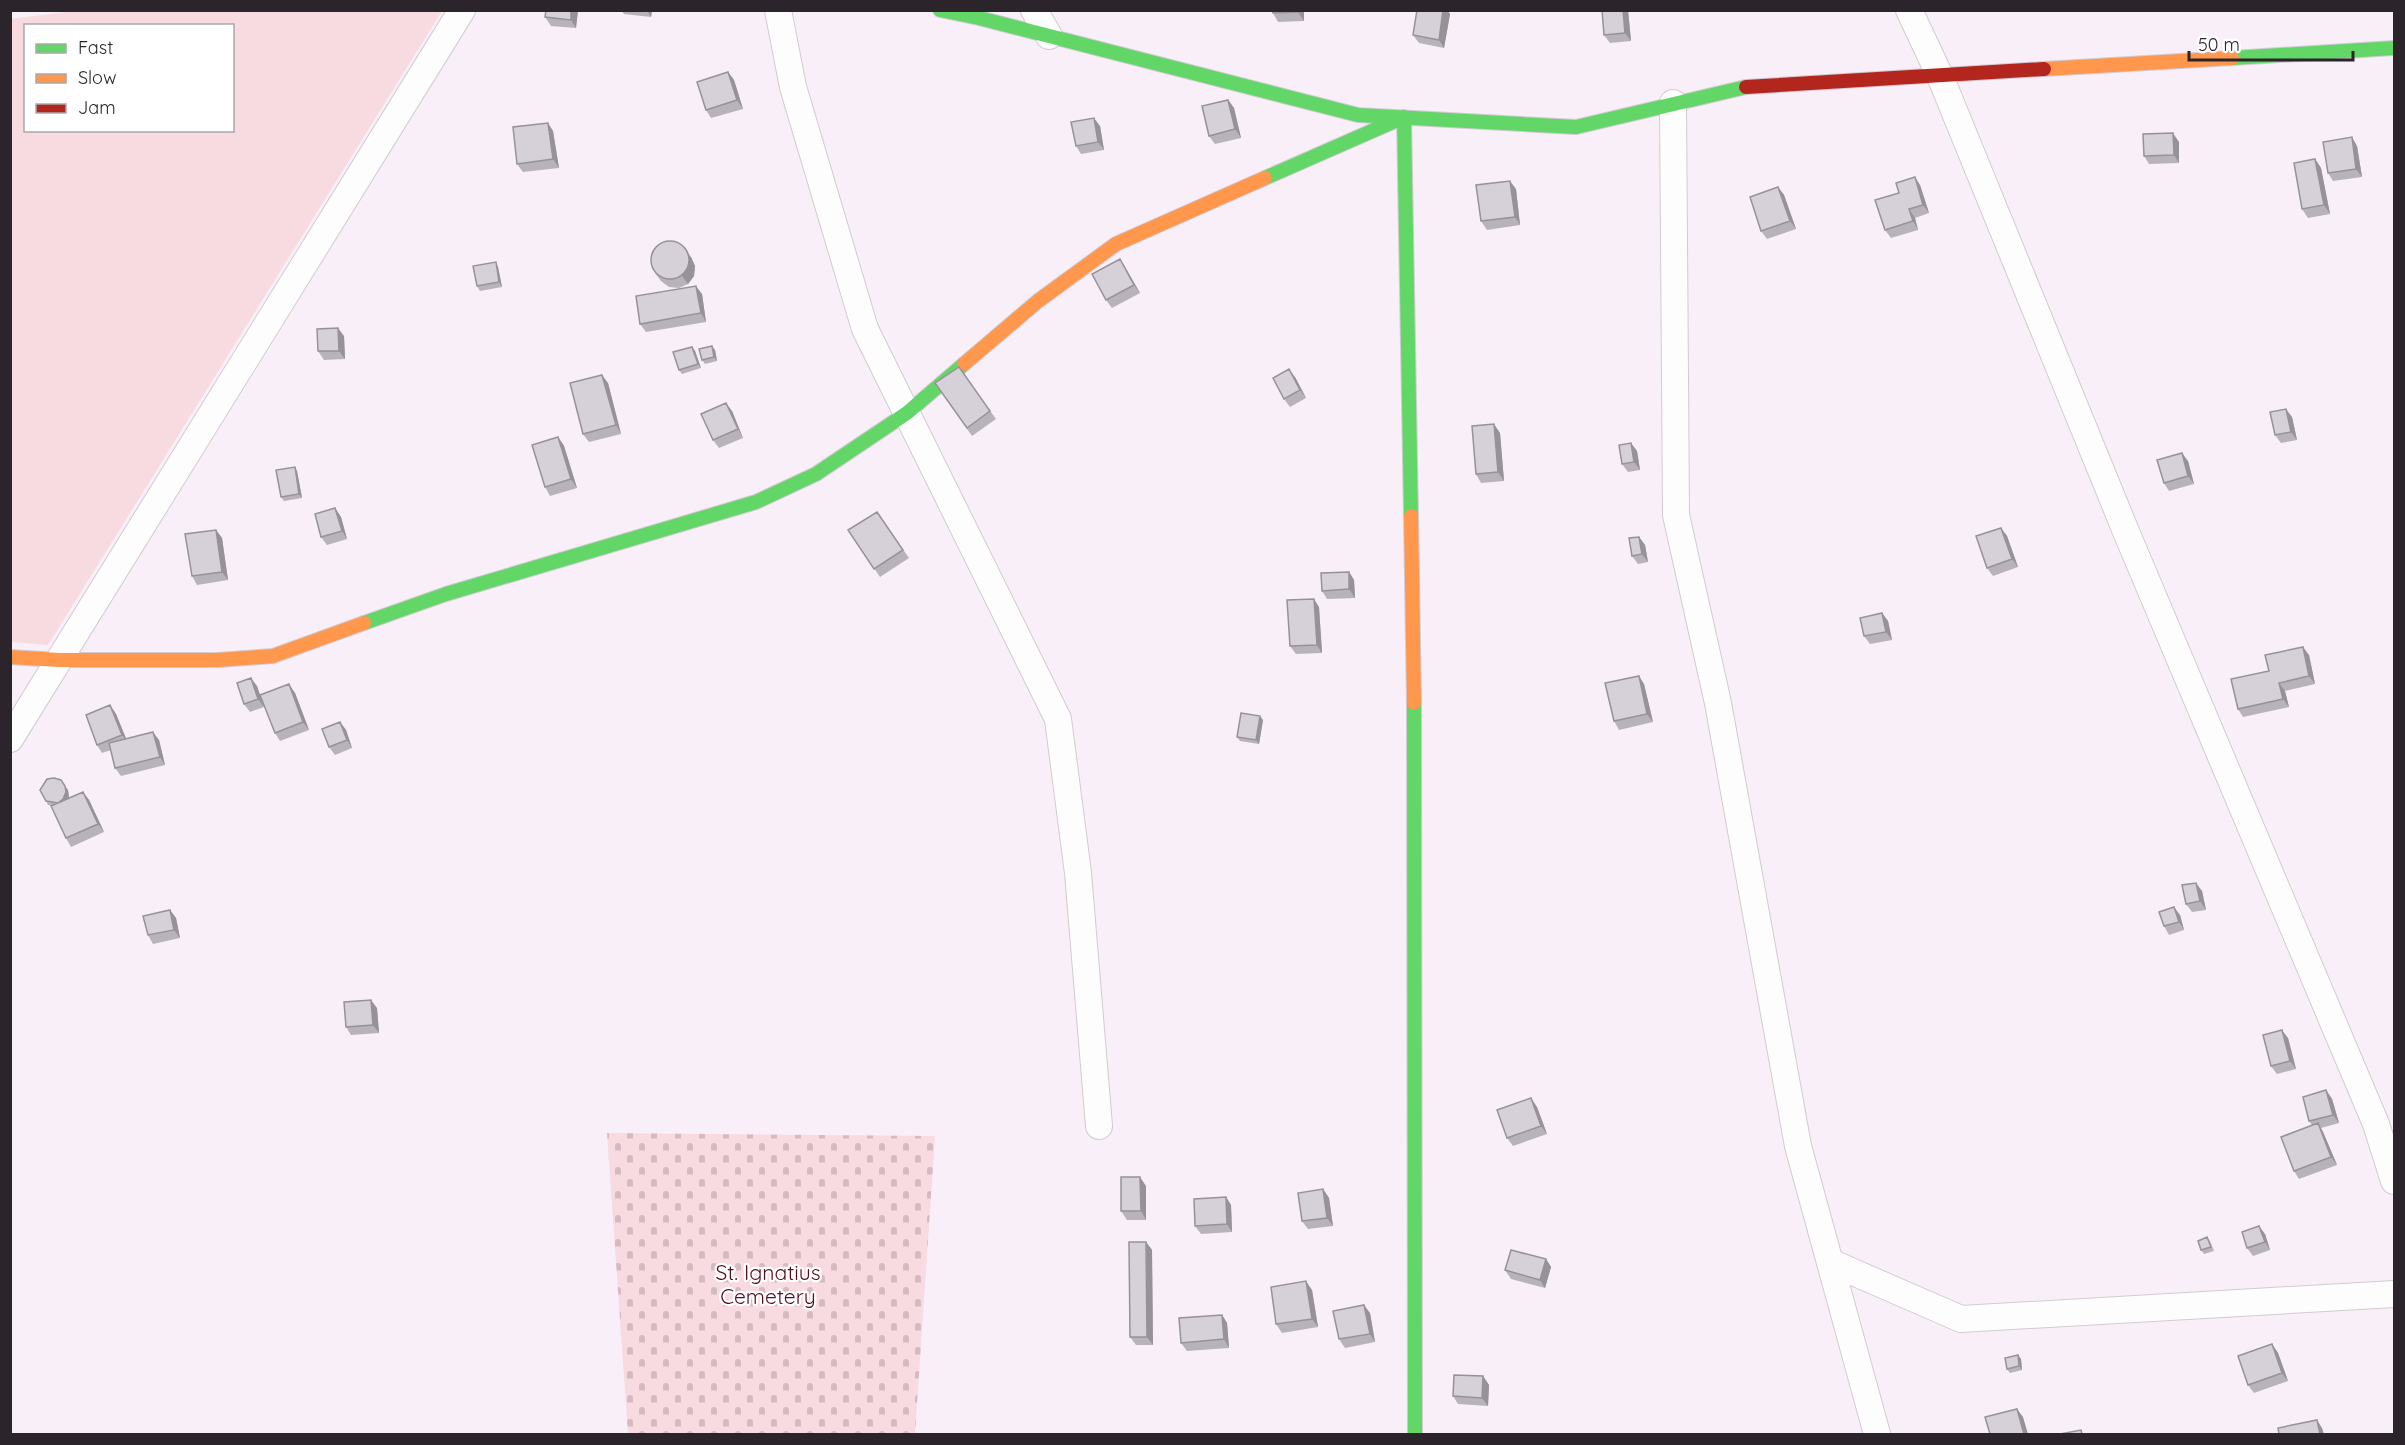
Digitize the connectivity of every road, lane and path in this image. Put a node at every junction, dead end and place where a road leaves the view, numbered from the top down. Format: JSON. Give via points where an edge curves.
{"nodes":[{"id":1,"x":462,"y":10,"type":"edge"},
{"id":2,"x":778,"y":10,"type":"edge"},
{"id":3,"x":940,"y":10,"type":"edge"},
{"id":4,"x":1034,"y":10,"type":"edge"},
{"id":5,"x":1909,"y":10,"type":"edge"},
{"id":6,"x":1048,"y":36,"type":"junction"},
{"id":7,"x":2394,"y":48,"type":"edge"},
{"id":8,"x":1940,"y":76,"type":"junction"},
{"id":9,"x":1673,"y":103,"type":"junction"},
{"id":10,"x":1404,"y":117,"type":"junction"},
{"id":11,"x":907,"y":413,"type":"junction"},
{"id":12,"x":10,"y":657,"type":"edge"},
{"id":13,"x":59,"y":660,"type":"junction"},
{"id":14,"x":10,"y":739,"type":"edge"},
{"id":15,"x":1099,"y":1126,"type":"dead end"},
{"id":16,"x":2394,"y":1181,"type":"edge"},
{"id":17,"x":1830,"y":1262,"type":"junction"},
{"id":18,"x":2394,"y":1294,"type":"edge"},
{"id":19,"x":1415,"y":1434,"type":"edge"},
{"id":20,"x":1877,"y":1434,"type":"edge"}],
"edges":[{"from":1,"to":13,"type":"street"},
{"from":2,"to":11,"type":"street","via":[[793,87],[865,328]]},
{"from":3,"to":6,"type":"street"},
{"from":4,"to":6,"type":"street"},
{"from":5,"to":8,"type":"street"},
{"from":6,"to":10,"type":"street","via":[[1358,115]]},
{"from":7,"to":8,"type":"street"},
{"from":8,"to":9,"type":"street","via":[[1737,88]]},
{"from":8,"to":16,"type":"street","via":[[2123,524],[2376,1124]]},
{"from":9,"to":10,"type":"street","via":[[1576,127]]},
{"from":9,"to":17,"type":"street","via":[[1676,515],[1718,703],[1798,1146]]},
{"from":10,"to":11,"type":"street","via":[[1116,244],[1038,301]]},
{"from":10,"to":19,"type":"street","via":[[1415,787]]},
{"from":11,"to":13,"type":"street","via":[[816,474],[756,502],[446,594],[273,656]]},
{"from":11,"to":15,"type":"street","via":[[1058,719],[1078,873]]},
{"from":12,"to":13,"type":"street"},
{"from":13,"to":14,"type":"street"},
{"from":17,"to":18,"type":"street","via":[[1961,1319]]},
{"from":17,"to":20,"type":"street"}]}
